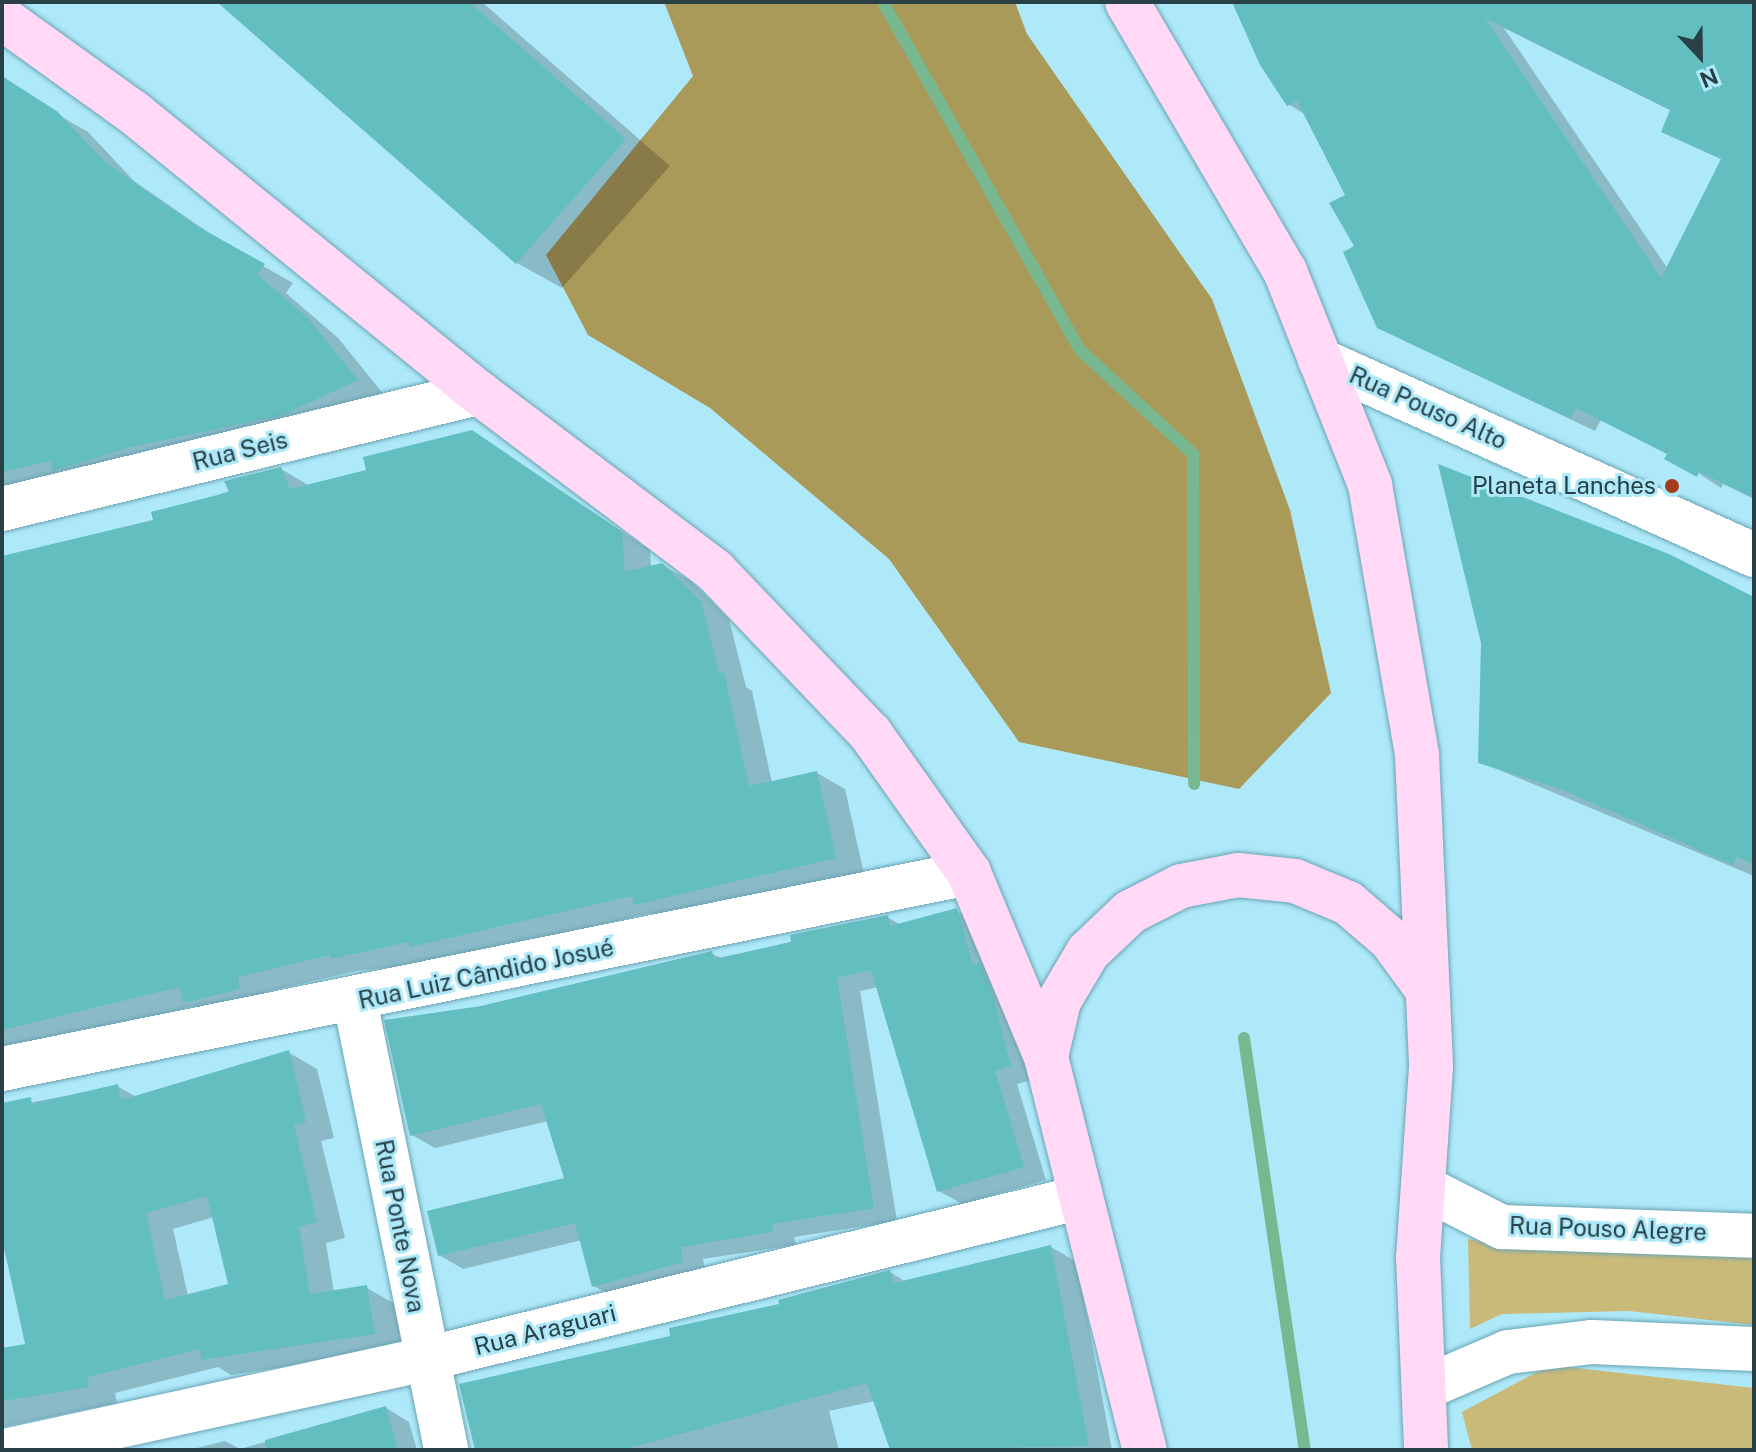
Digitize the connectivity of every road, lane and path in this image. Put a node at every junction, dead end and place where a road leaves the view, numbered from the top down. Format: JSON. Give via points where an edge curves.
{"nodes":[{"id":1,"x":1127,"y":2,"type":"edge"},
{"id":2,"x":8,"y":27,"type":"edge"},
{"id":3,"x":1320,"y":360,"type":"junction"},
{"id":4,"x":479,"y":393,"type":"junction"},
{"id":5,"x":2,"y":509,"type":"edge"},
{"id":6,"x":1754,"y":555,"type":"edge"},
{"id":7,"x":969,"y":873,"type":"junction"},
{"id":8,"x":1423,"y":984,"type":"junction"},
{"id":9,"x":355,"y":1001,"type":"junction"},
{"id":10,"x":1046,"y":1057,"type":"junction"},
{"id":11,"x":2,"y":1069,"type":"edge"},
{"id":12,"x":1423,"y":1187,"type":"junction"},
{"id":13,"x":1078,"y":1198,"type":"junction"},
{"id":14,"x":1754,"y":1236,"type":"edge"},
{"id":15,"x":1754,"y":1349,"type":"edge"},
{"id":16,"x":426,"y":1359,"type":"junction"},
{"id":17,"x":1424,"y":1388,"type":"junction"},
{"id":18,"x":9,"y":1450,"type":"edge"},
{"id":19,"x":446,"y":1450,"type":"edge"},
{"id":20,"x":1145,"y":1450,"type":"edge"},
{"id":21,"x":1426,"y":1450,"type":"edge"}],
"edges":[{"from":1,"to":3,"type":"main road","via":[[1285,271]]},
{"from":2,"to":4,"type":"main road","via":[[133,112]]},
{"from":3,"to":6,"type":"street","name":"Rua Pouso Alto"},
{"from":3,"to":8,"type":"main road","via":[[1370,485],[1417,755]]},
{"from":4,"to":5,"type":"street","name":"Rua Seis"},
{"from":4,"to":7,"type":"main road","via":[[715,571],[870,733]]},
{"from":7,"to":9,"type":"street","name":"Rua Luiz Cândido Josué"},
{"from":7,"to":10,"type":"main road"},
{"from":8,"to":10,"type":"main road","via":[[1391,940],[1348,903],[1295,881],[1238,875],[1181,886],[1130,912],[1088,952],[1059,1001]]},
{"from":8,"to":12,"type":"main road","via":[[1431,1067]]},
{"from":9,"to":11,"type":"street","name":"Rua Luiz Cândido Josué"},
{"from":9,"to":16,"type":"street","name":"Rua Ponte Nova"},
{"from":10,"to":13,"type":"main road"},
{"from":12,"to":14,"type":"street","name":"Rua Pouso Alegre","via":[[1502,1227]]},
{"from":12,"to":17,"type":"main road","via":[[1418,1257]]},
{"from":13,"to":16,"type":"street","name":"Rua Araguari"},
{"from":13,"to":20,"type":"main road"},
{"from":15,"to":17,"type":"street","via":[[1592,1342],[1522,1350]]},
{"from":16,"to":18,"type":"street","name":"Rua Araguari"},
{"from":16,"to":19,"type":"street","name":"Rua Ponte Nova"},
{"from":17,"to":21,"type":"main road"}]}
